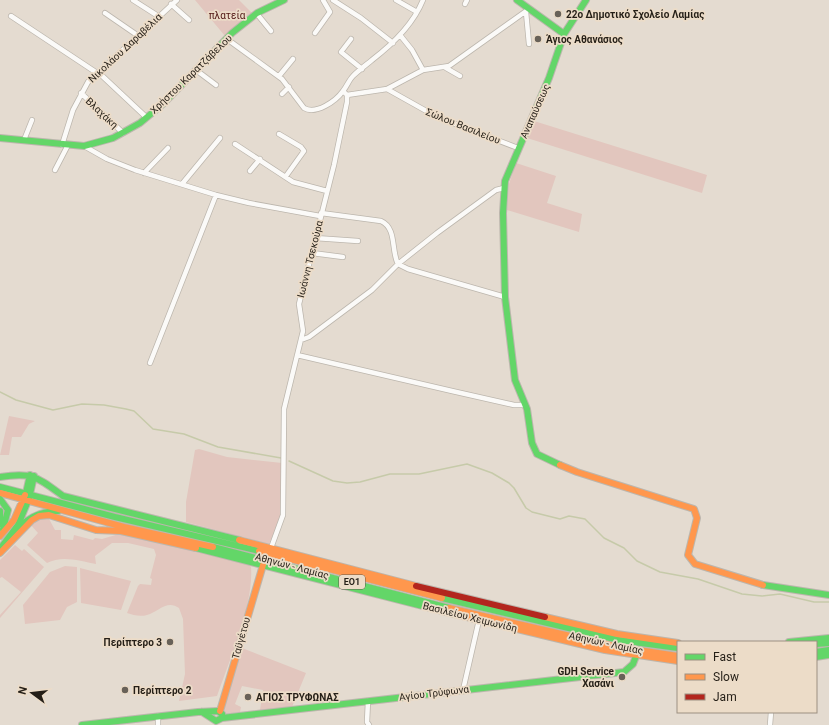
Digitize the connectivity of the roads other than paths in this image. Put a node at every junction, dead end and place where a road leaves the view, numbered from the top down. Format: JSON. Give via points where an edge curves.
{"nodes":[{"id":1,"x":133,"y":0,"type":"edge"},
{"id":2,"x":177,"y":0,"type":"edge"},
{"id":3,"x":282,"y":0,"type":"edge"},
{"id":4,"x":323,"y":0,"type":"edge"},
{"id":5,"x":333,"y":0,"type":"edge"},
{"id":6,"x":396,"y":0,"type":"edge"},
{"id":7,"x":422,"y":0,"type":"edge"},
{"id":8,"x":517,"y":0,"type":"edge"},
{"id":9,"x":586,"y":0,"type":"edge"},
{"id":10,"x":172,"y":4,"type":"junction"},
{"id":11,"x":528,"y":11,"type":"junction"},
{"id":12,"x":417,"y":12,"type":"junction"},
{"id":13,"x":105,"y":13,"type":"dead end"},
{"id":14,"x":257,"y":14,"type":"junction"},
{"id":15,"x":11,"y":16,"type":"dead end"},
{"id":16,"x":158,"y":16,"type":"junction"},
{"id":17,"x":189,"y":20,"type":"dead end"},
{"id":18,"x":271,"y":32,"type":"dead end"},
{"id":19,"x":315,"y":33,"type":"dead end"},
{"id":20,"x":564,"y":34,"type":"junction"},
{"id":21,"x":137,"y":35,"type":"junction"},
{"id":22,"x":400,"y":35,"type":"junction"},
{"id":23,"x":227,"y":39,"type":"junction"},
{"id":24,"x":351,"y":39,"type":"dead end"},
{"id":25,"x":393,"y":43,"type":"junction"},
{"id":26,"x":529,"y":44,"type":"dead end"},
{"id":27,"x":293,"y":59,"type":"dead end"},
{"id":28,"x":446,"y":68,"type":"junction"},
{"id":29,"x":362,"y":69,"type":"junction"},
{"id":30,"x":196,"y":70,"type":"junction"},
{"id":31,"x":423,"y":70,"type":"junction"},
{"id":32,"x":97,"y":73,"type":"junction"},
{"id":33,"x":279,"y":76,"type":"junction"},
{"id":34,"x":460,"y":76,"type":"dead end"},
{"id":35,"x":216,"y":86,"type":"dead end"},
{"id":36,"x":289,"y":87,"type":"junction"},
{"id":37,"x":387,"y":89,"type":"junction"},
{"id":38,"x":81,"y":93,"type":"junction"},
{"id":39,"x":345,"y":93,"type":"junction"},
{"id":40,"x":282,"y":94,"type":"dead end"},
{"id":41,"x":146,"y":117,"type":"junction"},
{"id":42,"x":32,"y":120,"type":"dead end"},
{"id":43,"x":123,"y":133,"type":"junction"},
{"id":44,"x":279,"y":134,"type":"dead end"},
{"id":45,"x":0,"y":138,"type":"edge"},
{"id":46,"x":220,"y":138,"type":"dead end"},
{"id":47,"x":24,"y":140,"type":"junction"},
{"id":48,"x":235,"y":144,"type":"dead end"},
{"id":49,"x":65,"y":145,"type":"junction"},
{"id":50,"x":84,"y":146,"type":"junction"},
{"id":51,"x":168,"y":148,"type":"dead end"},
{"id":52,"x":518,"y":148,"type":"junction"},
{"id":53,"x":260,"y":159,"type":"junction"},
{"id":54,"x":55,"y":170,"type":"dead end"},
{"id":55,"x":250,"y":171,"type":"dead end"},
{"id":56,"x":144,"y":173,"type":"junction"},
{"id":57,"x":286,"y":176,"type":"junction"},
{"id":58,"x":182,"y":184,"type":"junction"},
{"id":59,"x":504,"y":188,"type":"junction"},
{"id":60,"x":327,"y":191,"type":"junction"},
{"id":61,"x":216,"y":195,"type":"junction"},
{"id":62,"x":321,"y":215,"type":"junction"},
{"id":63,"x":315,"y":238,"type":"junction"},
{"id":64,"x":358,"y":241,"type":"dead end"},
{"id":65,"x":312,"y":253,"type":"junction"},
{"id":66,"x":343,"y":257,"type":"dead end"},
{"id":67,"x":398,"y":264,"type":"junction"},
{"id":68,"x":505,"y":297,"type":"junction"},
{"id":69,"x":301,"y":340,"type":"junction"},
{"id":70,"x":297,"y":355,"type":"junction"},
{"id":71,"x":150,"y":363,"type":"dead end"},
{"id":72,"x":525,"y":405,"type":"junction"},
{"id":73,"x":32,"y":476,"type":"junction"},
{"id":74,"x":0,"y":477,"type":"edge"},
{"id":75,"x":0,"y":487,"type":"edge"},
{"id":76,"x":0,"y":493,"type":"edge"},
{"id":77,"x":27,"y":497,"type":"junction"},
{"id":78,"x":0,"y":499,"type":"edge"},
{"id":79,"x":0,"y":511,"type":"edge"},
{"id":80,"x":68,"y":511,"type":"junction"},
{"id":81,"x":0,"y":524,"type":"edge"},
{"id":82,"x":12,"y":534,"type":"junction"},
{"id":83,"x":0,"y":536,"type":"edge"},
{"id":84,"x":271,"y":548,"type":"junction"},
{"id":85,"x":0,"y":549,"type":"edge"},
{"id":86,"x":0,"y":553,"type":"edge"},
{"id":87,"x":263,"y":565,"type":"junction"},
{"id":88,"x":829,"y":596,"type":"edge"},
{"id":89,"x":479,"y":620,"type":"junction"},
{"id":90,"x":829,"y":638,"type":"edge"},
{"id":91,"x":798,"y":641,"type":"edge"},
{"id":92,"x":677,"y":643,"type":"edge"},
{"id":93,"x":829,"y":643,"type":"edge"},
{"id":94,"x":817,"y":644,"type":"edge"},
{"id":95,"x":677,"y":648,"type":"edge"},
{"id":96,"x":829,"y":650,"type":"edge"},
{"id":97,"x":817,"y":652,"type":"edge"},
{"id":98,"x":829,"y":655,"type":"edge"},
{"id":99,"x":636,"y":656,"type":"junction"},
{"id":100,"x":677,"y":656,"type":"edge"},
{"id":101,"x":817,"y":657,"type":"edge"},
{"id":102,"x":677,"y":661,"type":"edge"},
{"id":103,"x":463,"y":690,"type":"junction"},
{"id":104,"x":368,"y":701,"type":"junction"},
{"id":105,"x":771,"y":713,"type":"edge"},
{"id":106,"x":158,"y":716,"type":"junction"},
{"id":107,"x":215,"y":717,"type":"edge"},
{"id":108,"x":221,"y":721,"type":"edge"},
{"id":109,"x":82,"y":725,"type":"edge"},
{"id":110,"x":158,"y":725,"type":"edge"},
{"id":111,"x":369,"y":725,"type":"edge"},
{"id":112,"x":770,"y":725,"type":"edge"}],
"edges":[{"from":1,"to":16,"type":"street"},
{"from":2,"to":10,"type":"street","name":"Νικολάου Δαραβέλια"},
{"from":3,"to":14,"type":"street","name":"Χρήστου Καρατζάβελου"},
{"from":4,"to":19,"type":"street","via":[[330,12]]},
{"from":5,"to":25,"type":"street"},
{"from":6,"to":12,"type":"street"},
{"from":7,"to":12,"type":"street","name":"Ιωάννη Τσεκούρα"},
{"from":8,"to":11,"type":"street"},
{"from":9,"to":20,"type":"street","name":"Αναπαύσεως"},
{"from":10,"to":16,"type":"street","name":"Νικολάου Δαραβέλια"},
{"from":10,"to":17,"type":"street"},
{"from":11,"to":20,"type":"street"},
{"from":11,"to":26,"type":"street"},
{"from":11,"to":28,"type":"street"},
{"from":12,"to":22,"type":"street","name":"Ιωάννη Τσεκούρα"},
{"from":13,"to":21,"type":"street"},
{"from":14,"to":18,"type":"street"},
{"from":14,"to":23,"type":"street","name":"Χρήστου Καρατζάβελου"},
{"from":15,"to":32,"type":"street"},
{"from":16,"to":21,"type":"street","name":"Νικολάου Δαραβέλια"},
{"from":20,"to":52,"type":"street","name":"Αναπαύσεως","via":[[549,78]]},
{"from":21,"to":32,"type":"street","name":"Νικολάου Δαραβέλια"},
{"from":22,"to":25,"type":"street","name":"Ιωάννη Τσεκούρα"},
{"from":22,"to":31,"type":"street","via":[[410,46]]},
{"from":23,"to":30,"type":"street","name":"Χρήστου Καρατζάβελου"},
{"from":23,"to":33,"type":"street"},
{"from":24,"to":29,"type":"street","via":[[341,52]]},
{"from":25,"to":29,"type":"street","name":"Ιωάννη Τσεκούρα"},
{"from":27,"to":33,"type":"street"},
{"from":28,"to":31,"type":"street"},
{"from":28,"to":34,"type":"street"},
{"from":29,"to":39,"type":"street","name":"Ιωάννη Τσεκούρα","via":[[353,76]]},
{"from":30,"to":35,"type":"street"},
{"from":30,"to":41,"type":"street","name":"Χρήστου Καρατζάβελου"},
{"from":31,"to":37,"type":"street"},
{"from":32,"to":38,"type":"street","name":"Νικολάου Δαραβέλια"},
{"from":32,"to":41,"type":"street"},
{"from":33,"to":36,"type":"street"},
{"from":36,"to":39,"type":"street","via":[[301,105],[310,110],[326,105]]},
{"from":36,"to":40,"type":"street"},
{"from":37,"to":39,"type":"street"},
{"from":37,"to":52,"type":"street","name":"Σώλου Βασιλείου","via":[[437,117]]},
{"from":38,"to":43,"type":"street","name":"Βλαχάκη"},
{"from":38,"to":49,"type":"street","name":"Νικολάου Δαραβέλια","via":[[73,110]]},
{"from":39,"to":60,"type":"street","name":"Ιωάννη Τσεκούρα","via":[[344,117]]},
{"from":41,"to":43,"type":"street","name":"Χρήστου Καρατζάβελου"},
{"from":42,"to":47,"type":"street"},
{"from":43,"to":50,"type":"street","name":"Χρήστου Καρατζάβελου","via":[[105,142]]},
{"from":44,"to":57,"type":"street","via":[[304,151]]},
{"from":45,"to":47,"type":"street","name":"Χρήστου Καρατζάβελου"},
{"from":46,"to":58,"type":"street"},
{"from":47,"to":49,"type":"street","name":"Χρήστου Καρατζάβελου"},
{"from":48,"to":53,"type":"street"},
{"from":49,"to":50,"type":"street","name":"Χρήστου Καρατζάβελου"},
{"from":49,"to":54,"type":"street","name":"Νικολάου Δαραβέλια"},
{"from":50,"to":56,"type":"street","via":[[107,159]]},
{"from":51,"to":56,"type":"street"},
{"from":52,"to":59,"type":"street","name":"Αναπαύσεως"},
{"from":53,"to":55,"type":"street"},
{"from":53,"to":57,"type":"street"},
{"from":56,"to":58,"type":"street"},
{"from":57,"to":60,"type":"street","via":[[298,184]]},
{"from":58,"to":61,"type":"street"},
{"from":59,"to":67,"type":"street","via":[[496,190]]},
{"from":59,"to":68,"type":"street","name":"Αναπαύσεως"},
{"from":60,"to":62,"type":"street","name":"Ιωάννη Τσεκούρα"},
{"from":61,"to":62,"type":"street"},
{"from":61,"to":71,"type":"street"},
{"from":62,"to":63,"type":"street","name":"Ιωάννη Τσεκούρα"},
{"from":62,"to":67,"type":"street","via":[[385,223],[391,232]]},
{"from":63,"to":64,"type":"street"},
{"from":63,"to":65,"type":"street","name":"Ιωάννη Τσεκούρα"},
{"from":65,"to":66,"type":"street"},
{"from":65,"to":69,"type":"street","name":"Ιωάννη Τσεκούρα","via":[[299,304],[303,325]]},
{"from":67,"to":68,"type":"street"},
{"from":67,"to":69,"type":"street","via":[[367,294]]},
{"from":68,"to":72,"type":"street","name":"Αναπαύσεως","via":[[514,380]]},
{"from":69,"to":70,"type":"street","name":"Ιωάννη Τσεκούρα"},
{"from":70,"to":72,"type":"street","via":[[445,390],[514,405]]},
{"from":70,"to":84,"type":"street","name":"Ιωάννη Τσεκούρα","via":[[284,409],[283,515]]},
{"from":72,"to":88,"type":"street","name":"Αναπαύσεως","via":[[534,449],[542,457],[577,472],[696,510],[697,518],[688,556],[693,563],[763,585]]},
{"from":73,"to":74,"type":"street","via":[[21,474]]},
{"from":73,"to":77,"type":"street"},
{"from":73,"to":84,"type":"street","via":[[61,494],[78,500]]},
{"from":75,"to":77,"type":"street","name":"Αθηνών - Λαμίας","number":"ΕΟ1"},
{"from":76,"to":77,"type":"street","name":"Αθηνών - Λαμίας","number":"ΕΟ1"},
{"from":77,"to":80,"type":"street","name":"Αθηνών - Λαμίας","number":"ΕΟ1"},
{"from":77,"to":82,"type":"street","via":[[22,518]]},
{"from":77,"to":83,"type":"street","via":[[14,520]]},
{"from":77,"to":95,"type":"street","name":"Αθηνών - Λαμίας","number":"ΕΟ1","via":[[248,548],[614,639]]},
{"from":78,"to":83,"type":"street","via":[[7,506],[8,512]]},
{"from":79,"to":81,"type":"street"},
{"from":80,"to":82,"type":"street","via":[[34,514]]},
{"from":80,"to":100,"type":"street","name":"Αθηνών - Λαμίας","number":"ΕΟ1","via":[[124,527],[233,551],[472,614],[618,647]]},
{"from":82,"to":85,"type":"street"},
{"from":84,"to":92,"type":"street","via":[[469,600],[617,634]]},
{"from":86,"to":87,"type":"street","name":"Βασιλείου Χειμωνίδη","via":[[32,520],[45,515],[96,530],[121,531]]},
{"from":87,"to":89,"type":"street","name":"Βασιλείου Χειμωνίδη"},
{"from":87,"to":107,"type":"street","name":"Ταϋγέτου"},
{"from":89,"to":99,"type":"street","name":"Βασιλείου Χειμωνίδη"},
{"from":89,"to":103,"type":"street"},
{"from":90,"to":91,"type":"street"},
{"from":93,"to":94,"type":"street"},
{"from":96,"to":97,"type":"street"},
{"from":98,"to":101,"type":"street"},
{"from":99,"to":102,"type":"street","name":"Βασιλείου Χειμωνίδη"},
{"from":99,"to":103,"type":"street","name":"Αγίου Τρύφωνα","via":[[633,664],[624,672]]},
{"from":103,"to":104,"type":"street","name":"Αγίου Τρύφωνα"},
{"from":104,"to":108,"type":"street","name":"Αγίου Τρύφωνα"},
{"from":104,"to":111,"type":"street"},
{"from":105,"to":112,"type":"street"},
{"from":106,"to":107,"type":"street","via":[[198,712]]},
{"from":106,"to":109,"type":"street"},
{"from":106,"to":110,"type":"street"},
{"from":107,"to":108,"type":"street"}]}
